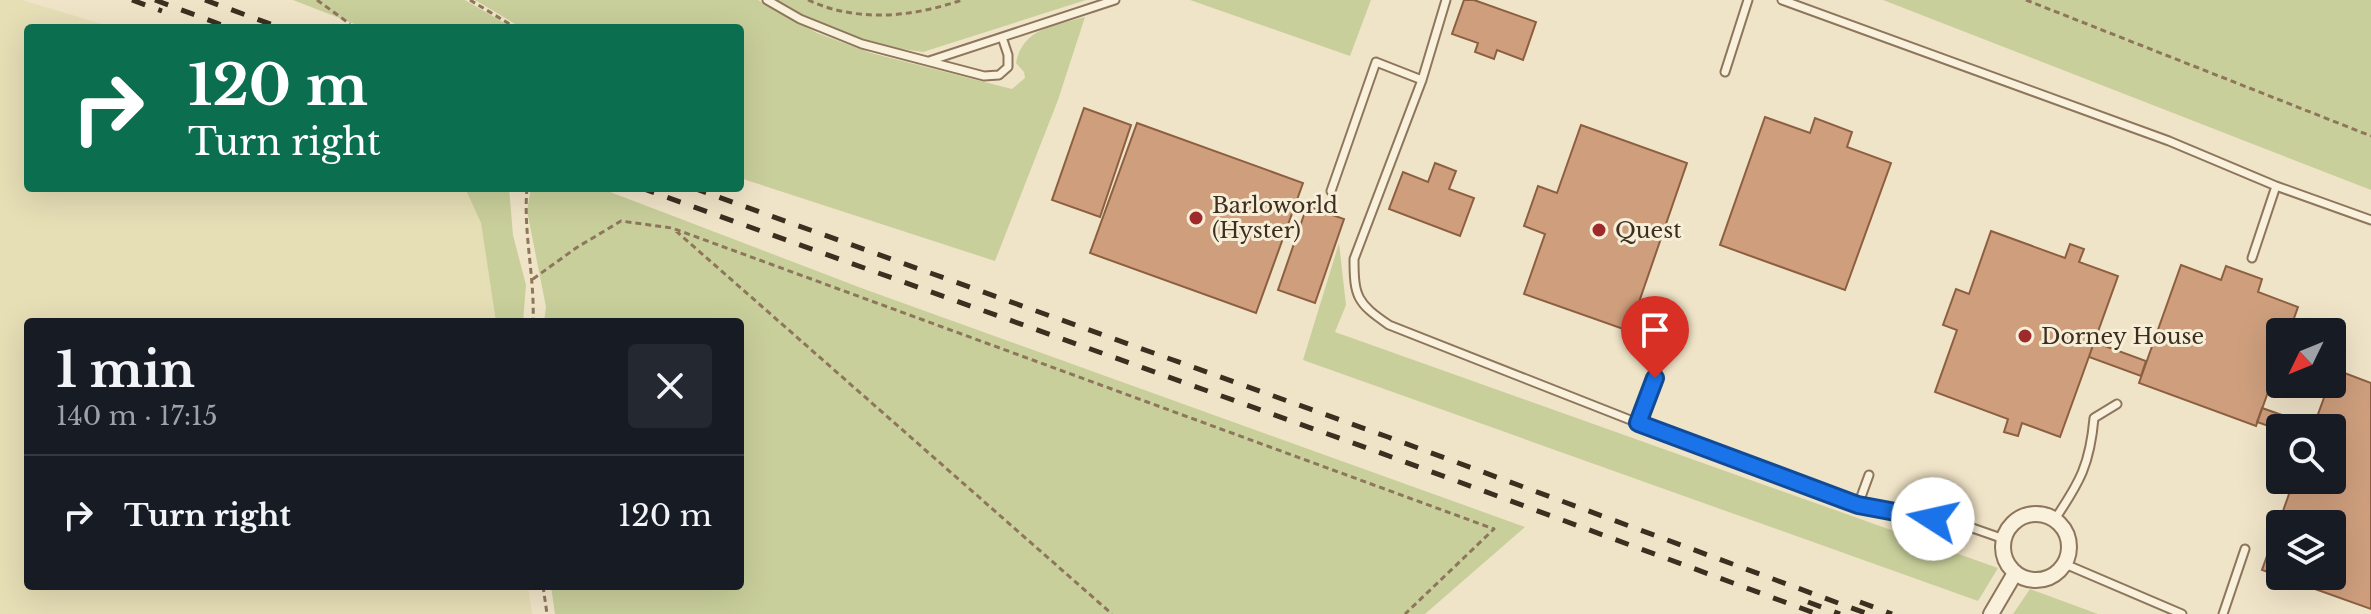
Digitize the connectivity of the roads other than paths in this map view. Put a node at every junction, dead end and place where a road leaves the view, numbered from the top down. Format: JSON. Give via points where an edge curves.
{"nodes":[{"id":1,"x":767,"y":0,"type":"edge"},
{"id":2,"x":1115,"y":0,"type":"edge"},
{"id":3,"x":1446,"y":0,"type":"edge"},
{"id":4,"x":1748,"y":0,"type":"edge"},
{"id":5,"x":1782,"y":0,"type":"edge"},
{"id":6,"x":1002,"y":37,"type":"junction"},
{"id":7,"x":927,"y":61,"type":"junction"},
{"id":8,"x":1725,"y":72,"type":"dead end"},
{"id":9,"x":1422,"y":80,"type":"junction"},
{"id":10,"x":2276,"y":186,"type":"junction"},
{"id":11,"x":1331,"y":191,"type":"dead end"},
{"id":12,"x":2371,"y":220,"type":"edge"},
{"id":13,"x":2252,"y":258,"type":"dead end"},
{"id":14,"x":1655,"y":378,"type":"dead end"},
{"id":15,"x":2117,"y":404,"type":"dead end"},
{"id":16,"x":1638,"y":423,"type":"junction"},
{"id":17,"x":1869,"y":475,"type":"dead end"},
{"id":18,"x":1858,"y":505,"type":"junction"},
{"id":19,"x":2055,"y":519,"type":"junction"},
{"id":20,"x":2004,"y":539,"type":"junction"},
{"id":21,"x":2245,"y":549,"type":"dead end"},
{"id":22,"x":2065,"y":564,"type":"junction"},
{"id":23,"x":2015,"y":573,"type":"junction"},
{"id":24,"x":1992,"y":612,"type":"edge"},
{"id":25,"x":2182,"y":614,"type":"edge"},
{"id":26,"x":2223,"y":614,"type":"edge"}],
"edges":[{"from":1,"to":7,"type":"lane","via":[[819,28]]},
{"from":2,"to":6,"type":"lane"},
{"from":3,"to":9,"type":"lane"},
{"from":4,"to":8,"type":"lane"},
{"from":5,"to":10,"type":"lane","via":[[2169,141]]},
{"from":6,"to":7,"type":"lane"},
{"from":6,"to":7,"type":"lane","via":[[1009,61],[999,75]]},
{"from":9,"to":11,"type":"lane","via":[[1376,62]]},
{"from":9,"to":16,"type":"lane","via":[[1354,259],[1354,288],[1366,310],[1389,325]]},
{"from":10,"to":12,"type":"lane"},
{"from":10,"to":13,"type":"lane"},
{"from":14,"to":16,"type":"lane"},
{"from":15,"to":19,"type":"lane","via":[[2094,418],[2091,450],[2078,485]]},
{"from":16,"to":18,"type":"lane"},
{"from":17,"to":18,"type":"lane"},
{"from":18,"to":20,"type":"lane","via":[[1958,523]]},
{"from":19,"to":20,"type":"street","via":[[2024,516]]},
{"from":19,"to":22,"type":"street","via":[[2070,545]]},
{"from":20,"to":23,"type":"street","via":[[2003,551]]},
{"from":21,"to":26,"type":"lane"},
{"from":22,"to":23,"type":"street","via":[[2042,581]]},
{"from":22,"to":25,"type":"lane"},
{"from":23,"to":24,"type":"street"}]}
